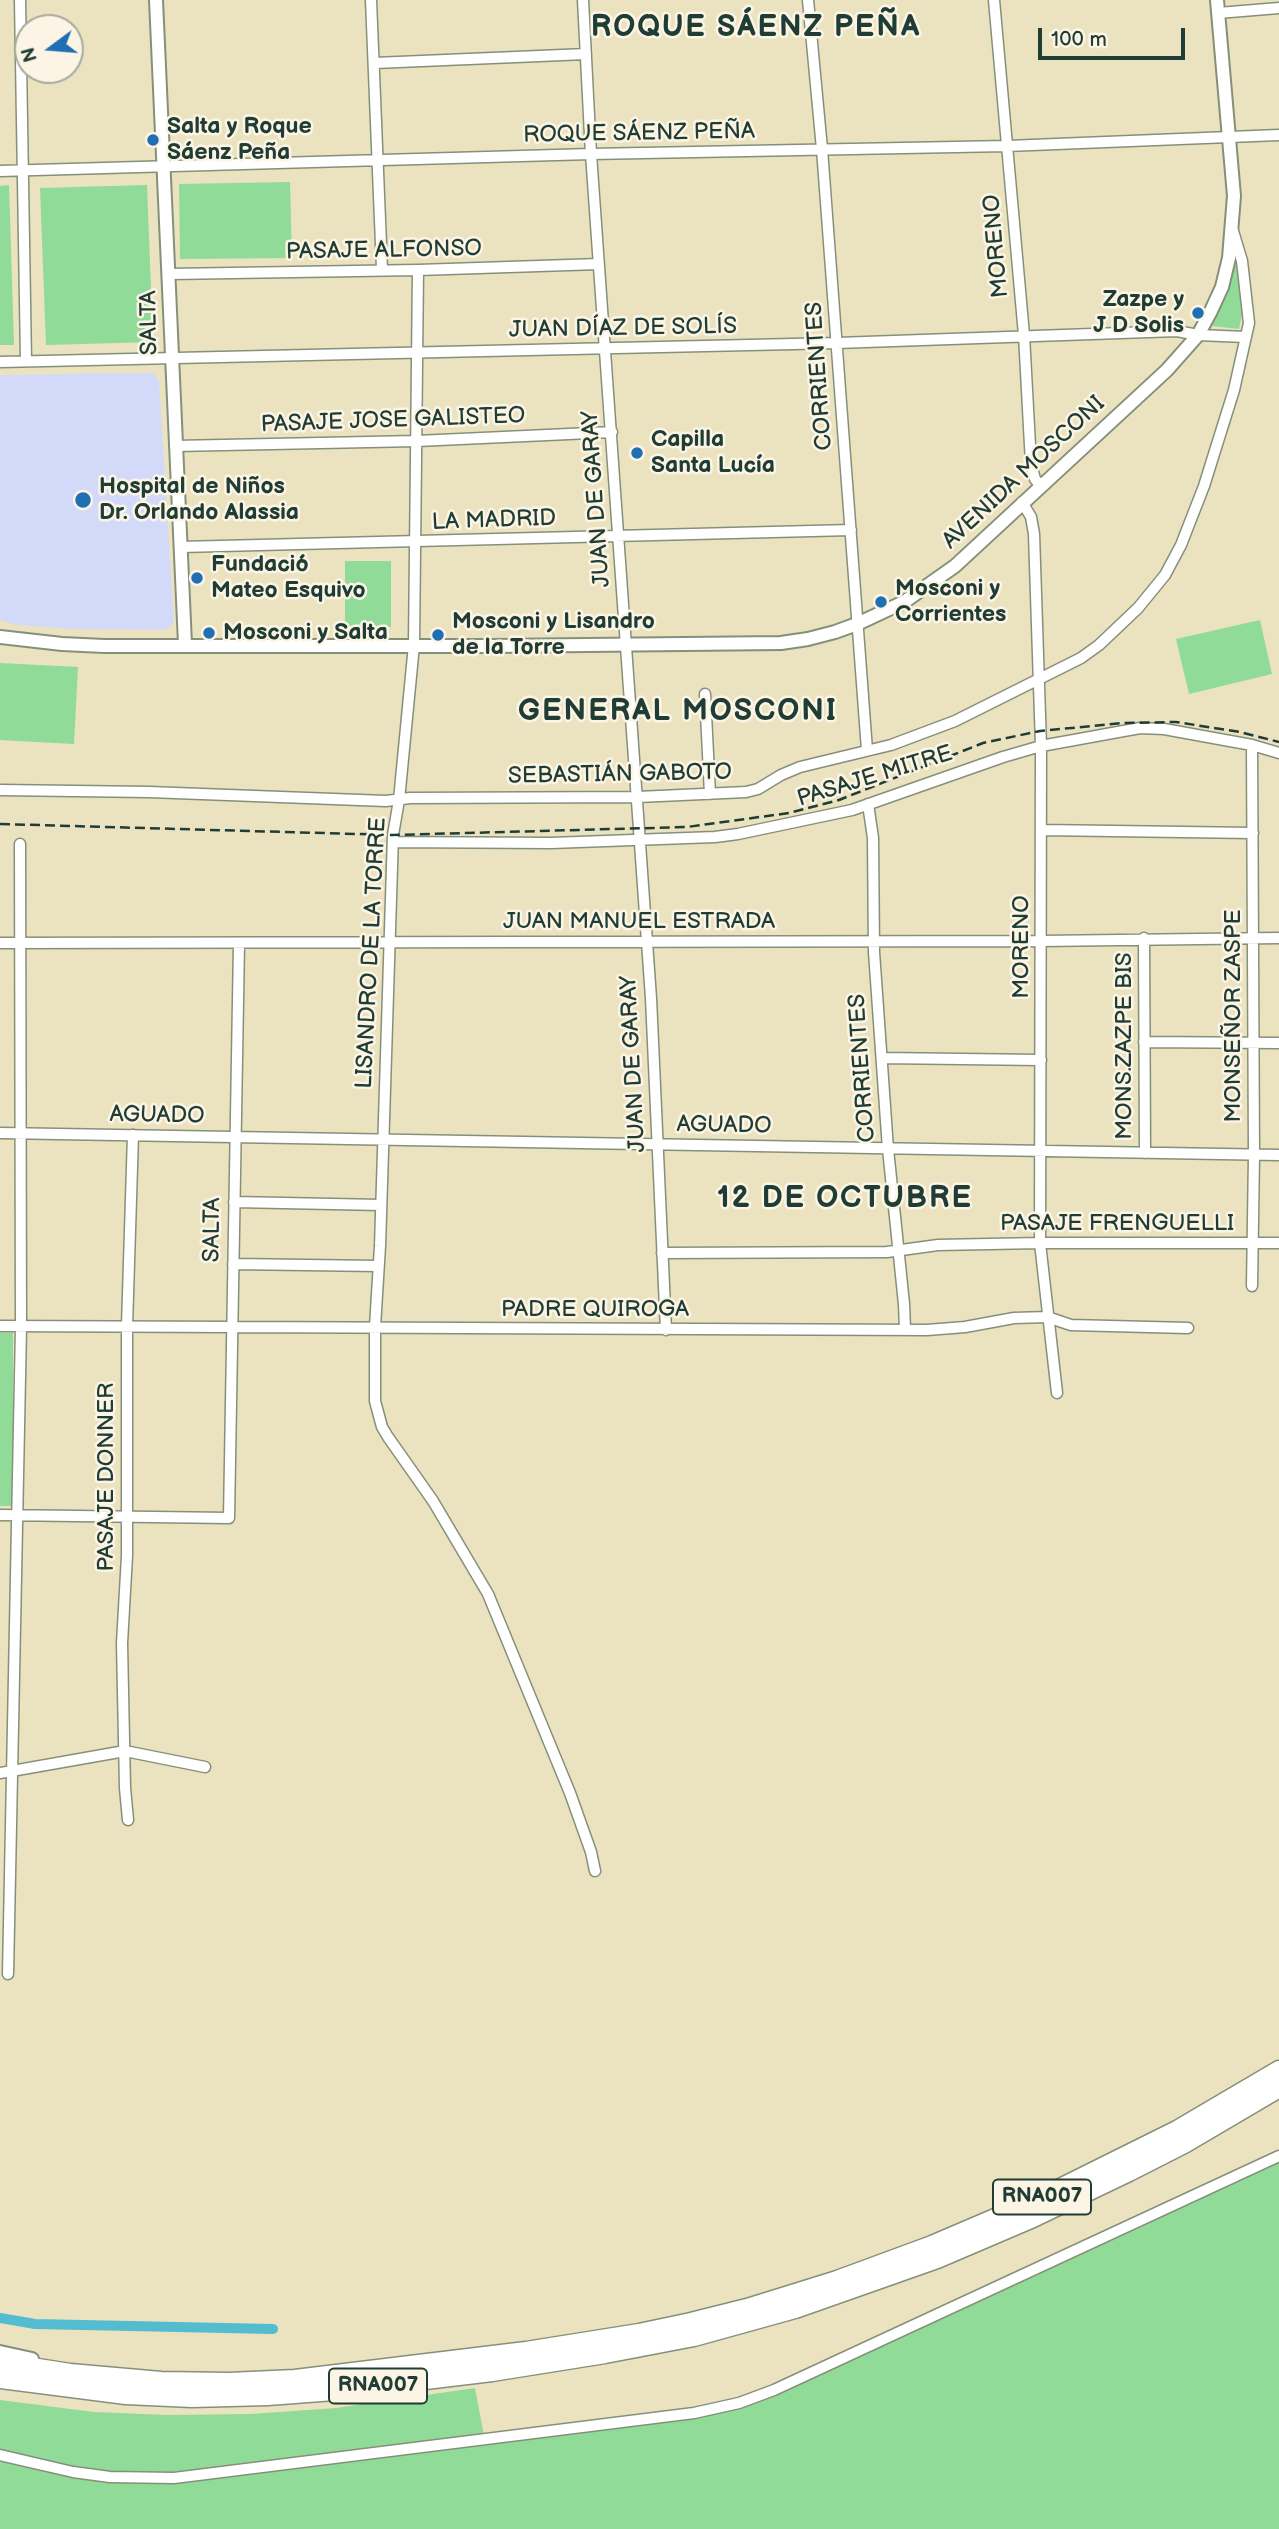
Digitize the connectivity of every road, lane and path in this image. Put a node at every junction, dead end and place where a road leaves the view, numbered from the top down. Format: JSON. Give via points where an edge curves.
{"nodes":[{"id":1,"x":20,"y":0,"type":"edge"},
{"id":2,"x":156,"y":0,"type":"edge"},
{"id":3,"x":371,"y":0,"type":"edge"},
{"id":4,"x":583,"y":0,"type":"edge"},
{"id":5,"x":808,"y":0,"type":"edge"},
{"id":6,"x":994,"y":0,"type":"edge"},
{"id":7,"x":1218,"y":7,"type":"edge"},
{"id":8,"x":1279,"y":8,"type":"edge"},
{"id":9,"x":586,"y":54,"type":"junction"},
{"id":10,"x":375,"y":63,"type":"junction"},
{"id":11,"x":1279,"y":135,"type":"edge"},
{"id":12,"x":1229,"y":137,"type":"junction"},
{"id":13,"x":1007,"y":146,"type":"junction"},
{"id":14,"x":822,"y":149,"type":"junction"},
{"id":15,"x":591,"y":154,"type":"junction"},
{"id":16,"x":379,"y":160,"type":"junction"},
{"id":17,"x":164,"y":166,"type":"junction"},
{"id":18,"x":24,"y":170,"type":"junction"},
{"id":19,"x":0,"y":171,"type":"edge"},
{"id":20,"x":1233,"y":230,"type":"junction"},
{"id":21,"x":599,"y":264,"type":"junction"},
{"id":22,"x":382,"y":270,"type":"junction"},
{"id":23,"x":418,"y":271,"type":"junction"},
{"id":24,"x":170,"y":274,"type":"junction"},
{"id":25,"x":1024,"y":335,"type":"junction"},
{"id":26,"x":1198,"y":335,"type":"junction"},
{"id":27,"x":1246,"y":337,"type":"junction"},
{"id":28,"x":837,"y":343,"type":"junction"},
{"id":29,"x":604,"y":349,"type":"junction"},
{"id":30,"x":417,"y":353,"type":"junction"},
{"id":31,"x":171,"y":359,"type":"junction"},
{"id":32,"x":26,"y":361,"type":"junction"},
{"id":33,"x":0,"y":362,"type":"edge"},
{"id":34,"x":612,"y":432,"type":"junction"},
{"id":35,"x":417,"y":441,"type":"junction"},
{"id":36,"x":176,"y":446,"type":"junction"},
{"id":37,"x":1040,"y":485,"type":"junction"},
{"id":38,"x":1023,"y":502,"type":"junction"},
{"id":39,"x":851,"y":530,"type":"junction"},
{"id":40,"x":619,"y":536,"type":"junction"},
{"id":41,"x":416,"y":542,"type":"junction"},
{"id":42,"x":181,"y":547,"type":"junction"},
{"id":43,"x":857,"y":624,"type":"junction"},
{"id":44,"x":0,"y":637,"type":"edge"},
{"id":45,"x":185,"y":644,"type":"junction"},
{"id":46,"x":414,"y":645,"type":"junction"},
{"id":47,"x":626,"y":645,"type":"junction"},
{"id":48,"x":1039,"y":678,"type":"junction"},
{"id":49,"x":705,"y":694,"type":"dead end"},
{"id":50,"x":1252,"y":745,"type":"junction"},
{"id":51,"x":1041,"y":746,"type":"junction"},
{"id":52,"x":867,"y":750,"type":"junction"},
{"id":53,"x":1279,"y":753,"type":"edge"},
{"id":54,"x":0,"y":790,"type":"edge"},
{"id":55,"x":709,"y":793,"type":"junction"},
{"id":56,"x":638,"y":797,"type":"junction"},
{"id":57,"x":399,"y":800,"type":"junction"},
{"id":58,"x":868,"y":804,"type":"junction"},
{"id":59,"x":1042,"y":830,"type":"junction"},
{"id":60,"x":1253,"y":832,"type":"junction"},
{"id":61,"x":640,"y":841,"type":"junction"},
{"id":62,"x":393,"y":842,"type":"junction"},
{"id":63,"x":20,"y":844,"type":"dead end"},
{"id":64,"x":1144,"y":938,"type":"junction"},
{"id":65,"x":1253,"y":938,"type":"junction"},
{"id":66,"x":1279,"y":938,"type":"edge"},
{"id":67,"x":875,"y":940,"type":"junction"},
{"id":68,"x":1041,"y":941,"type":"junction"},
{"id":69,"x":388,"y":942,"type":"junction"},
{"id":70,"x":646,"y":942,"type":"junction"},
{"id":71,"x":0,"y":943,"type":"edge"},
{"id":72,"x":239,"y":943,"type":"junction"},
{"id":73,"x":21,"y":944,"type":"junction"},
{"id":74,"x":1144,"y":1042,"type":"junction"},
{"id":75,"x":1254,"y":1043,"type":"junction"},
{"id":76,"x":1279,"y":1043,"type":"edge"},
{"id":77,"x":882,"y":1058,"type":"junction"},
{"id":78,"x":1041,"y":1060,"type":"junction"},
{"id":79,"x":0,"y":1133,"type":"edge"},
{"id":80,"x":21,"y":1133,"type":"junction"},
{"id":81,"x":133,"y":1135,"type":"junction"},
{"id":82,"x":235,"y":1137,"type":"junction"},
{"id":83,"x":383,"y":1139,"type":"junction"},
{"id":84,"x":657,"y":1144,"type":"junction"},
{"id":85,"x":888,"y":1149,"type":"junction"},
{"id":86,"x":1040,"y":1151,"type":"junction"},
{"id":87,"x":1145,"y":1153,"type":"junction"},
{"id":88,"x":1254,"y":1155,"type":"junction"},
{"id":89,"x":1279,"y":1155,"type":"edge"},
{"id":90,"x":234,"y":1202,"type":"junction"},
{"id":91,"x":381,"y":1205,"type":"junction"},
{"id":92,"x":1040,"y":1243,"type":"junction"},
{"id":93,"x":1252,"y":1243,"type":"junction"},
{"id":94,"x":1279,"y":1243,"type":"edge"},
{"id":95,"x":899,"y":1250,"type":"junction"},
{"id":96,"x":662,"y":1253,"type":"junction"},
{"id":97,"x":233,"y":1264,"type":"junction"},
{"id":98,"x":378,"y":1266,"type":"junction"},
{"id":99,"x":1252,"y":1286,"type":"dead end"},
{"id":100,"x":1047,"y":1317,"type":"junction"},
{"id":101,"x":0,"y":1326,"type":"edge"},
{"id":102,"x":127,"y":1326,"type":"junction"},
{"id":103,"x":21,"y":1327,"type":"junction"},
{"id":104,"x":375,"y":1327,"type":"junction"},
{"id":105,"x":232,"y":1328,"type":"junction"},
{"id":106,"x":1188,"y":1328,"type":"dead end"},
{"id":107,"x":905,"y":1329,"type":"junction"},
{"id":108,"x":666,"y":1330,"type":"junction"},
{"id":109,"x":1057,"y":1393,"type":"dead end"},
{"id":110,"x":0,"y":1515,"type":"edge"},
{"id":111,"x":18,"y":1515,"type":"junction"},
{"id":112,"x":127,"y":1517,"type":"junction"},
{"id":113,"x":125,"y":1751,"type":"junction"},
{"id":114,"x":205,"y":1767,"type":"dead end"},
{"id":115,"x":6,"y":1772,"type":"edge"},
{"id":116,"x":128,"y":1819,"type":"dead end"},
{"id":117,"x":595,"y":1871,"type":"dead end"},
{"id":118,"x":8,"y":1974,"type":"dead end"},
{"id":119,"x":1279,"y":2070,"type":"edge"},
{"id":120,"x":1279,"y":2088,"type":"edge"},
{"id":121,"x":1279,"y":2156,"type":"edge"},
{"id":122,"x":793,"y":2302,"type":"junction"},
{"id":123,"x":749,"y":2315,"type":"junction"},
{"id":124,"x":0,"y":2352,"type":"edge"},
{"id":125,"x":0,"y":2362,"type":"edge"},
{"id":126,"x":100,"y":2376,"type":"junction"},
{"id":127,"x":0,"y":2379,"type":"edge"},
{"id":128,"x":0,"y":2455,"type":"edge"}],
"edges":[{"from":1,"to":18,"type":"street"},
{"from":2,"to":17,"type":"street","name":"SALTA"},
{"from":3,"to":10,"type":"street"},
{"from":4,"to":9,"type":"street","name":"JUAN DE GARAY"},
{"from":5,"to":14,"type":"street","name":"CORRIENTES"},
{"from":6,"to":13,"type":"street","name":"MORENO"},
{"from":7,"to":8,"type":"street"},
{"from":7,"to":12,"type":"street","name":"AVENIDA MOSCONI"},
{"from":9,"to":10,"type":"street"},
{"from":9,"to":15,"type":"street","name":"JUAN DE GARAY"},
{"from":10,"to":16,"type":"street"},
{"from":11,"to":12,"type":"street","name":"ROQUE SÁENZ PEÑA"},
{"from":12,"to":13,"type":"street","name":"ROQUE SÁENZ PEÑA"},
{"from":12,"to":20,"type":"street","name":"AVENIDA MOSCONI"},
{"from":13,"to":14,"type":"street","name":"ROQUE SÁENZ PEÑA"},
{"from":13,"to":25,"type":"street","name":"MORENO"},
{"from":14,"to":15,"type":"street","name":"ROQUE SÁENZ PEÑA"},
{"from":14,"to":28,"type":"street","name":"CORRIENTES"},
{"from":15,"to":16,"type":"street","name":"ROQUE SÁENZ PEÑA"},
{"from":15,"to":21,"type":"street","name":"JUAN DE GARAY"},
{"from":16,"to":17,"type":"street","name":"ROQUE SÁENZ PEÑA"},
{"from":16,"to":22,"type":"street"},
{"from":17,"to":18,"type":"street","name":"ROQUE SÁENZ PEÑA"},
{"from":17,"to":24,"type":"street","name":"SALTA"},
{"from":18,"to":19,"type":"street","name":"ROQUE SÁENZ PEÑA"},
{"from":18,"to":32,"type":"street"},
{"from":20,"to":26,"type":"street","name":"AVENIDA MOSCONI","via":[[1222,286]]},
{"from":20,"to":27,"type":"street","name":"SEBASTIÁN GABOTO","via":[[1248,306]]},
{"from":21,"to":23,"type":"street","name":"PASAJE ALFONSO"},
{"from":21,"to":29,"type":"street","name":"JUAN DE GARAY"},
{"from":22,"to":23,"type":"street","name":"PASAJE ALFONSO"},
{"from":22,"to":24,"type":"street","name":"PASAJE ALFONSO"},
{"from":23,"to":30,"type":"street","name":"LISANDRO DE LA TORRE"},
{"from":24,"to":31,"type":"street","name":"SALTA"},
{"from":25,"to":26,"type":"street","name":"JUAN DÍAZ DE SOLÍS","via":[[1177,331]]},
{"from":25,"to":28,"type":"street","name":"JUAN DÍAZ DE SOLÍS"},
{"from":25,"to":37,"type":"street","name":"MORENO","via":[[1031,464]]},
{"from":26,"to":27,"type":"street","name":"JUAN DÍAZ DE SOLÍS"},
{"from":26,"to":37,"type":"street","name":"AVENIDA MOSCONI","via":[[1167,370]]},
{"from":27,"to":48,"type":"street","name":"SEBASTIÁN GABOTO","via":[[1204,486],[1165,575],[1099,645]]},
{"from":28,"to":29,"type":"street","name":"JUAN DÍAZ DE SOLÍS"},
{"from":28,"to":39,"type":"street","name":"CORRIENTES"},
{"from":29,"to":30,"type":"street","name":"JUAN DÍAZ DE SOLÍS"},
{"from":29,"to":34,"type":"street","name":"JUAN DE GARAY"},
{"from":30,"to":31,"type":"street","name":"JUAN DÍAZ DE SOLÍS"},
{"from":30,"to":35,"type":"street","name":"LISANDRO DE LA TORRE"},
{"from":31,"to":32,"type":"street","name":"JUAN DÍAZ DE SOLÍS"},
{"from":31,"to":36,"type":"street","name":"SALTA"},
{"from":32,"to":33,"type":"street","name":"JUAN DÍAZ DE SOLÍS"},
{"from":34,"to":35,"type":"street","name":"PASAJE JOSE GALISTEO"},
{"from":34,"to":40,"type":"street","name":"JUAN DE GARAY"},
{"from":35,"to":36,"type":"street","name":"PASAJE JOSE GALISTEO"},
{"from":35,"to":41,"type":"street","name":"LISANDRO DE LA TORRE"},
{"from":36,"to":42,"type":"street","name":"SALTA"},
{"from":37,"to":38,"type":"street","name":"AVENIDA MOSCONI"},
{"from":38,"to":43,"type":"street","name":"AVENIDA MOSCONI","via":[[929,587]]},
{"from":38,"to":48,"type":"street","name":"MORENO","via":[[1034,534]]},
{"from":39,"to":40,"type":"street","name":"LA MADRID"},
{"from":39,"to":43,"type":"street","name":"CORRIENTES"},
{"from":40,"to":41,"type":"street","name":"LA MADRID"},
{"from":40,"to":47,"type":"street","name":"JUAN DE GARAY"},
{"from":41,"to":42,"type":"street","name":"LA MADRID"},
{"from":41,"to":46,"type":"street","name":"LISANDRO DE LA TORRE"},
{"from":42,"to":45,"type":"street","name":"SALTA"},
{"from":43,"to":47,"type":"street","name":"AVENIDA MOSCONI","via":[[781,643]]},
{"from":43,"to":52,"type":"street","name":"CORRIENTES"},
{"from":44,"to":45,"type":"street","name":"AVENIDA MOSCONI","via":[[62,645]]},
{"from":45,"to":46,"type":"street","name":"AVENIDA MOSCONI"},
{"from":46,"to":47,"type":"street","name":"AVENIDA MOSCONI"},
{"from":46,"to":57,"type":"street","name":"LISANDRO DE LA TORRE"},
{"from":47,"to":56,"type":"street","name":"JUAN DE GARAY"},
{"from":48,"to":51,"type":"street","name":"MORENO"},
{"from":48,"to":52,"type":"street","name":"SEBASTIÁN GABOTO","via":[[955,721]]},
{"from":49,"to":55,"type":"street"},
{"from":50,"to":51,"type":"street","name":"PASAJE MITRE","via":[[1140,728]]},
{"from":50,"to":53,"type":"street","name":"PASAJE MITRE"},
{"from":50,"to":60,"type":"street","name":"MONSEÑOR ZASPE"},
{"from":51,"to":58,"type":"street","name":"PASAJE MITRE"},
{"from":51,"to":59,"type":"street","name":"MORENO"},
{"from":52,"to":55,"type":"street","name":"SEBASTIÁN GABOTO","via":[[800,767],[758,789]]},
{"from":54,"to":57,"type":"street","name":"SEBASTIÁN GABOTO"},
{"from":55,"to":56,"type":"street","name":"SEBASTIÁN GABOTO"},
{"from":56,"to":57,"type":"street","name":"SEBASTIÁN GABOTO"},
{"from":56,"to":61,"type":"street","name":"JUAN DE GARAY"},
{"from":57,"to":62,"type":"street","name":"LISANDRO DE LA TORRE"},
{"from":58,"to":61,"type":"street","name":"PASAJE MITRE","via":[[738,834]]},
{"from":58,"to":67,"type":"street","name":"CORRIENTES"},
{"from":59,"to":60,"type":"street"},
{"from":59,"to":68,"type":"street","name":"MORENO"},
{"from":60,"to":65,"type":"street","name":"MONSEÑOR ZASPE"},
{"from":61,"to":62,"type":"street","name":"PASAJE MITRE"},
{"from":61,"to":70,"type":"street","name":"JUAN DE GARAY"},
{"from":62,"to":69,"type":"street","name":"LISANDRO DE LA TORRE"},
{"from":63,"to":73,"type":"street"},
{"from":64,"to":65,"type":"street","name":"JUAN MANUEL ESTRADA"},
{"from":64,"to":68,"type":"street","name":"JUAN MANUEL ESTRADA"},
{"from":64,"to":74,"type":"street","name":"MONS.ZAZPE BIS"},
{"from":65,"to":66,"type":"street","name":"JUAN MANUEL ESTRADA"},
{"from":65,"to":75,"type":"street","name":"MONSEÑOR ZASPE"},
{"from":67,"to":68,"type":"street","name":"JUAN MANUEL ESTRADA"},
{"from":67,"to":70,"type":"street","name":"JUAN MANUEL ESTRADA"},
{"from":67,"to":77,"type":"street","name":"CORRIENTES"},
{"from":68,"to":78,"type":"street","name":"MORENO"},
{"from":69,"to":70,"type":"street","name":"JUAN MANUEL ESTRADA"},
{"from":69,"to":72,"type":"street","name":"JUAN MANUEL ESTRADA"},
{"from":69,"to":83,"type":"street","name":"LISANDRO DE LA TORRE"},
{"from":70,"to":84,"type":"street","name":"JUAN DE GARAY"},
{"from":71,"to":73,"type":"street","name":"JUAN MANUEL ESTRADA"},
{"from":72,"to":73,"type":"street","name":"JUAN MANUEL ESTRADA"},
{"from":72,"to":82,"type":"street","name":"SALTA"},
{"from":73,"to":80,"type":"street"},
{"from":74,"to":75,"type":"street"},
{"from":74,"to":87,"type":"street","name":"MONS.ZAZPE BIS"},
{"from":75,"to":76,"type":"street"},
{"from":75,"to":88,"type":"street","name":"MONSEÑOR ZASPE"},
{"from":77,"to":78,"type":"street"},
{"from":77,"to":85,"type":"street","name":"CORRIENTES"},
{"from":78,"to":86,"type":"street","name":"MORENO"},
{"from":79,"to":80,"type":"street","name":"AGUADO"},
{"from":80,"to":81,"type":"street","name":"AGUADO"},
{"from":80,"to":103,"type":"street"},
{"from":81,"to":82,"type":"street","name":"AGUADO"},
{"from":81,"to":102,"type":"street","name":"PASAJE DONNER"},
{"from":82,"to":83,"type":"street","name":"AGUADO"},
{"from":82,"to":90,"type":"street","name":"SALTA"},
{"from":83,"to":84,"type":"street","name":"AGUADO"},
{"from":83,"to":91,"type":"street","name":"LISANDRO DE LA TORRE"},
{"from":84,"to":85,"type":"street","name":"AGUADO"},
{"from":84,"to":96,"type":"street","name":"JUAN DE GARAY"},
{"from":85,"to":86,"type":"street","name":"AGUADO"},
{"from":85,"to":95,"type":"street","name":"CORRIENTES"},
{"from":86,"to":87,"type":"street","name":"AGUADO"},
{"from":86,"to":92,"type":"street","name":"MORENO"},
{"from":87,"to":88,"type":"street","name":"AGUADO"},
{"from":88,"to":89,"type":"street","name":"AGUADO"},
{"from":88,"to":93,"type":"street","name":"MONSEÑOR ZASPE"},
{"from":90,"to":91,"type":"street"},
{"from":90,"to":97,"type":"street","name":"SALTA"},
{"from":91,"to":98,"type":"street","name":"LISANDRO DE LA TORRE"},
{"from":92,"to":93,"type":"street","name":"PASAJE FRENGUELLI"},
{"from":92,"to":95,"type":"street","name":"PASAJE FRENGUELLI"},
{"from":92,"to":100,"type":"street","name":"MORENO"},
{"from":93,"to":94,"type":"street","name":"PASAJE FRENGUELLI"},
{"from":93,"to":99,"type":"street","name":"MONSEÑOR ZASPE"},
{"from":95,"to":96,"type":"street","name":"PASAJE FRENGUELLI"},
{"from":95,"to":107,"type":"street","name":"CORRIENTES"},
{"from":96,"to":108,"type":"street","name":"JUAN DE GARAY"},
{"from":97,"to":98,"type":"street"},
{"from":97,"to":105,"type":"street","name":"SALTA"},
{"from":98,"to":104,"type":"street","name":"LISANDRO DE LA TORRE"},
{"from":100,"to":106,"type":"street","name":"PADRE QUIROGA","via":[[1071,1325]]},
{"from":100,"to":107,"type":"street","name":"PADRE QUIROGA"},
{"from":100,"to":109,"type":"street","name":"MORENO"},
{"from":101,"to":103,"type":"street","name":"PADRE QUIROGA"},
{"from":102,"to":103,"type":"street","name":"PADRE QUIROGA"},
{"from":102,"to":105,"type":"street","name":"PADRE QUIROGA"},
{"from":102,"to":112,"type":"street","name":"PASAJE DONNER"},
{"from":103,"to":111,"type":"street"},
{"from":104,"to":105,"type":"street","name":"PADRE QUIROGA"},
{"from":104,"to":108,"type":"street","name":"PADRE QUIROGA"},
{"from":104,"to":117,"type":"street","name":"LISANDRO DE LA TORRE","via":[[375,1401],[382,1427],[488,1594],[570,1793]]},
{"from":105,"to":112,"type":"street","name":"SALTA","via":[[229,1518]]},
{"from":107,"to":108,"type":"street","name":"PADRE QUIROGA"},
{"from":110,"to":111,"type":"street"},
{"from":111,"to":112,"type":"street"},
{"from":111,"to":115,"type":"street"},
{"from":112,"to":113,"type":"street","name":"PASAJE DONNER","via":[[122,1643]]},
{"from":113,"to":114,"type":"street"},
{"from":113,"to":115,"type":"street"},
{"from":113,"to":116,"type":"street","name":"PASAJE DONNER"},
{"from":115,"to":118,"type":"street"},
{"from":119,"to":122,"type":"highway","number":"RNA007","via":[[1177,2130],[1028,2204]]},
{"from":120,"to":122,"type":"highway","number":"RNA007","via":[[1184,2144],[1033,2218],[937,2259]]},
{"from":121,"to":128,"type":"street","via":[[739,2403],[694,2413],[174,2478],[110,2477]]},
{"from":122,"to":123,"type":"highway","number":"RNA007"},
{"from":123,"to":126,"type":"highway","number":"RNA007","via":[[333,2376],[229,2382]]},
{"from":123,"to":127,"type":"highway","number":"RNA007","via":[[655,2345],[561,2362],[296,2395],[162,2397]]},
{"from":124,"to":126,"type":"street"},
{"from":125,"to":126,"type":"highway","number":"RNA007"}]}
